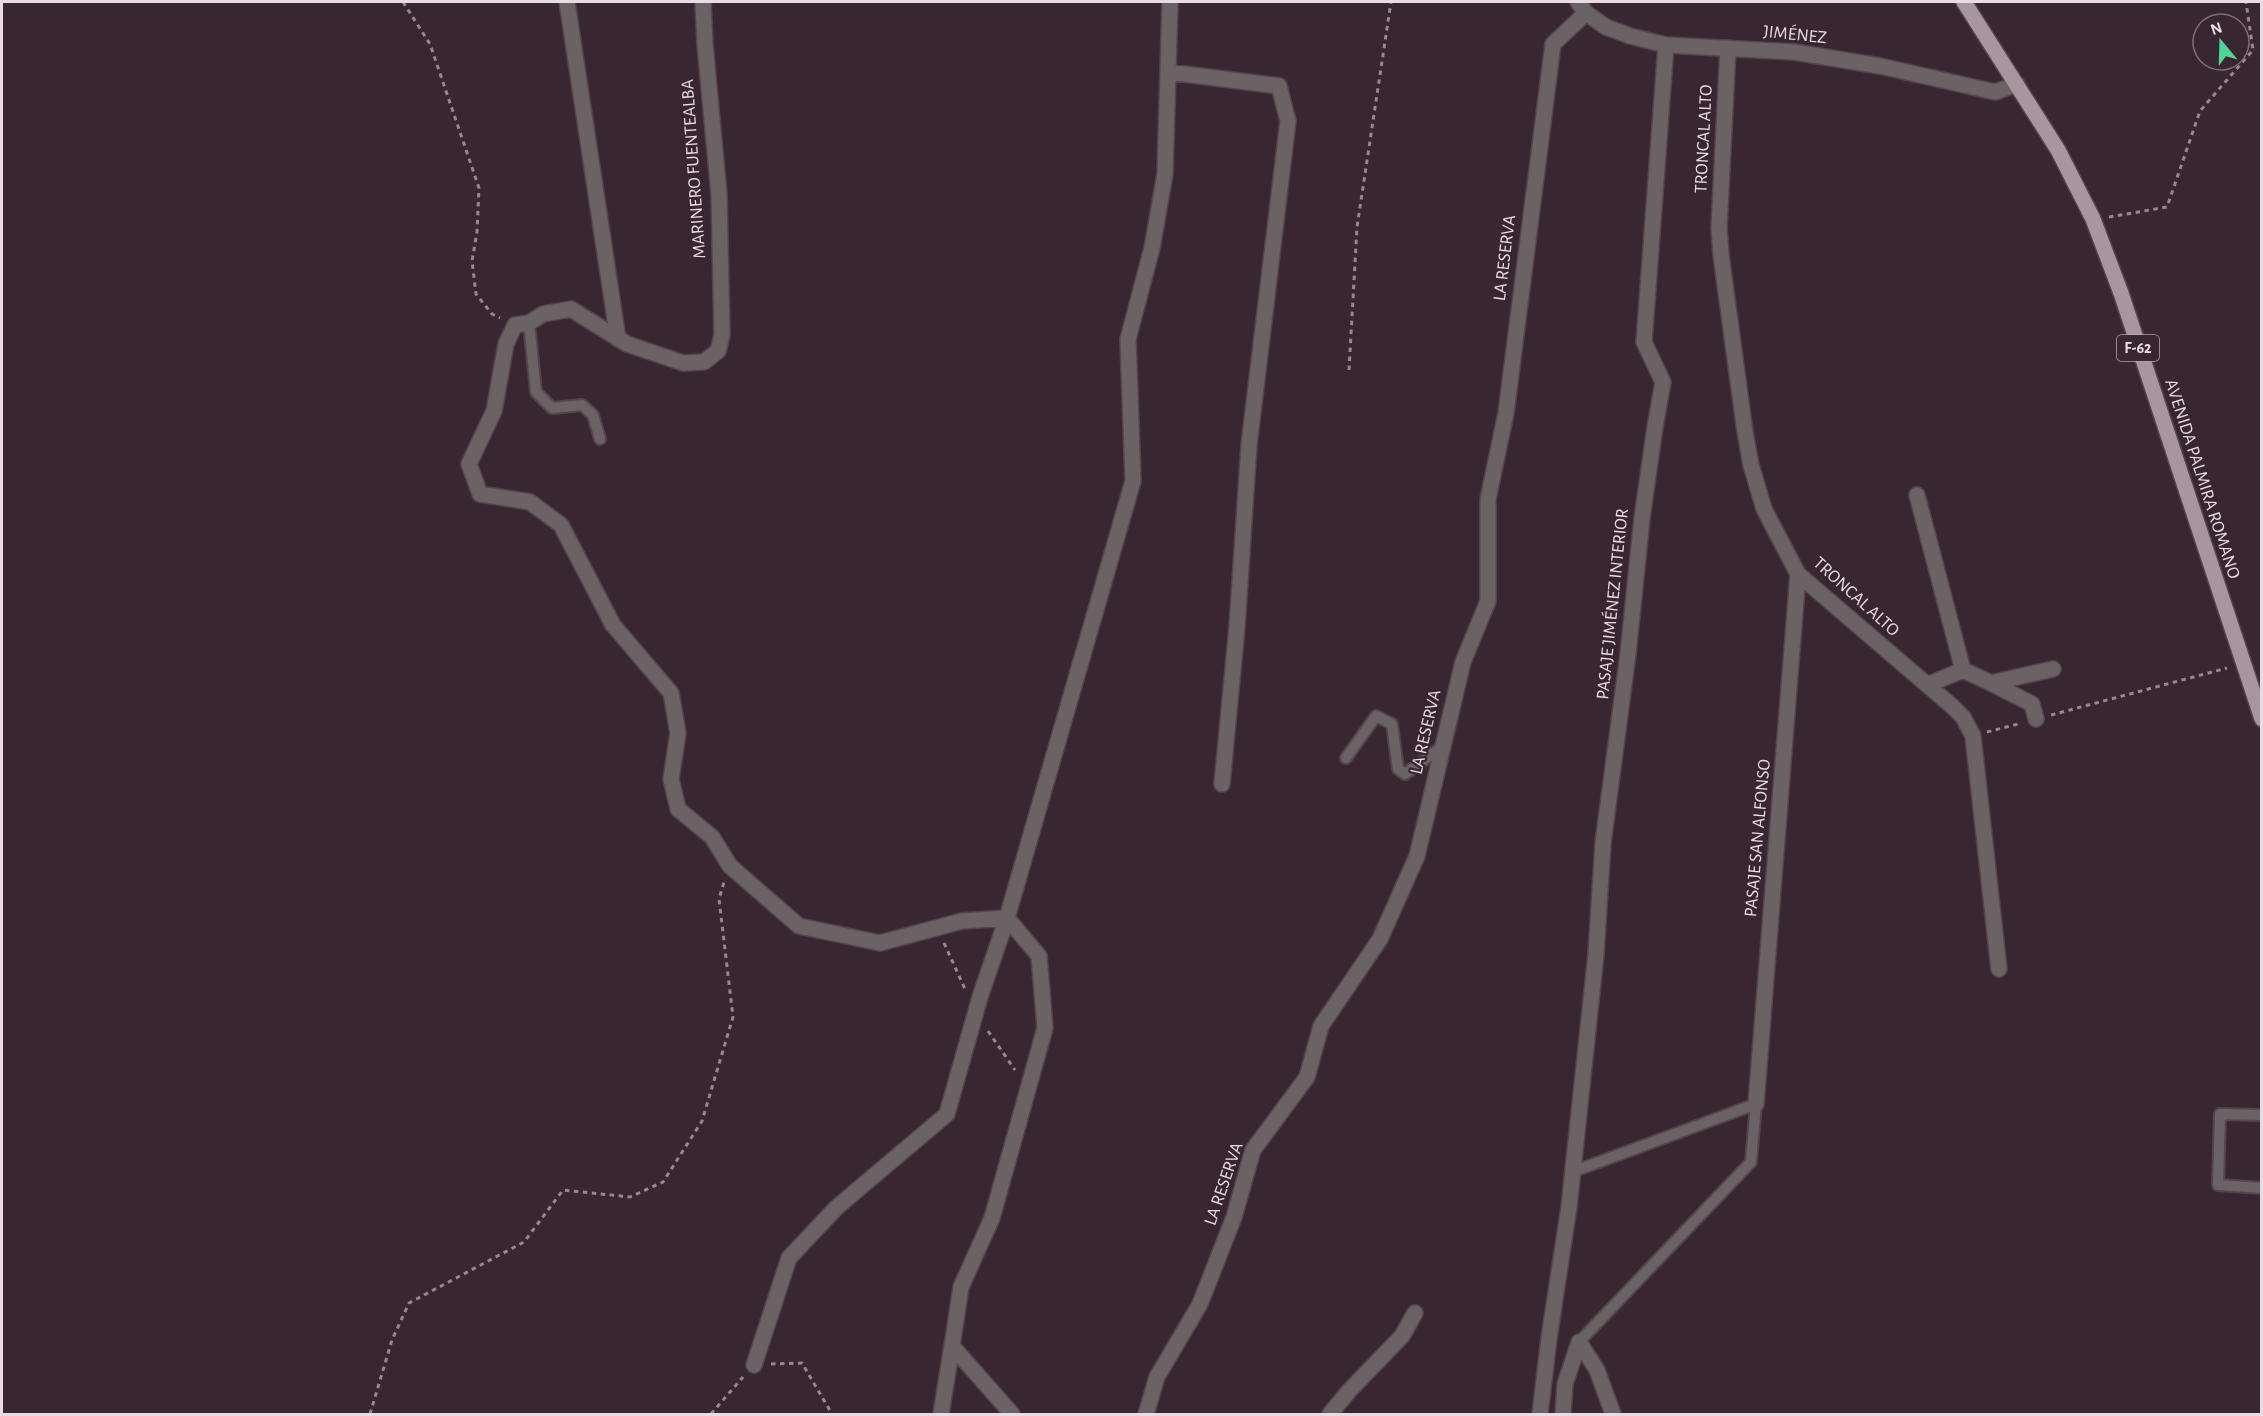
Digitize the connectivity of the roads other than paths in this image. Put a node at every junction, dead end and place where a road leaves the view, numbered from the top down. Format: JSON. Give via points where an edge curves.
{"nodes":[{"id":1,"x":567,"y":2,"type":"edge"},
{"id":2,"x":703,"y":2,"type":"edge"},
{"id":3,"x":1170,"y":2,"type":"edge"},
{"id":4,"x":1964,"y":2,"type":"edge"},
{"id":5,"x":1582,"y":7,"type":"edge"},
{"id":6,"x":1666,"y":45,"type":"junction"},
{"id":7,"x":1728,"y":48,"type":"junction"},
{"id":8,"x":1168,"y":72,"type":"junction"},
{"id":9,"x":2017,"y":84,"type":"junction"},
{"id":10,"x":522,"y":324,"type":"junction"},
{"id":11,"x":618,"y":339,"type":"junction"},
{"id":12,"x":600,"y":439,"type":"dead end"},
{"id":13,"x":1917,"y":495,"type":"dead end"},
{"id":14,"x":1798,"y":574,"type":"junction"},
{"id":15,"x":2053,"y":669,"type":"dead end"},
{"id":16,"x":1963,"y":670,"type":"junction"},
{"id":17,"x":1991,"y":683,"type":"junction"},
{"id":18,"x":1927,"y":685,"type":"junction"},
{"id":19,"x":2036,"y":719,"type":"road end"},
{"id":20,"x":2262,"y":719,"type":"edge"},
{"id":21,"x":1443,"y":746,"type":"junction"},
{"id":22,"x":1346,"y":758,"type":"dead end"},
{"id":23,"x":1222,"y":784,"type":"dead end"},
{"id":24,"x":1007,"y":918,"type":"junction"},
{"id":25,"x":1999,"y":969,"type":"dead end"},
{"id":26,"x":1756,"y":1104,"type":"junction"},
{"id":27,"x":2262,"y":1115,"type":"edge"},
{"id":28,"x":1572,"y":1172,"type":"junction"},
{"id":29,"x":2262,"y":1188,"type":"edge"},
{"id":30,"x":1415,"y":1313,"type":"dead end"},
{"id":31,"x":1579,"y":1342,"type":"junction"},
{"id":32,"x":952,"y":1346,"type":"junction"},
{"id":33,"x":754,"y":1365,"type":"road end"},
{"id":34,"x":941,"y":1414,"type":"edge"},
{"id":35,"x":1012,"y":1414,"type":"edge"},
{"id":36,"x":1146,"y":1414,"type":"edge"},
{"id":37,"x":1330,"y":1414,"type":"edge"},
{"id":38,"x":1540,"y":1414,"type":"edge"},
{"id":39,"x":1563,"y":1414,"type":"edge"},
{"id":40,"x":1614,"y":1414,"type":"edge"}],
"edges":[{"from":1,"to":11,"type":"street"},
{"from":2,"to":11,"type":"street","name":"MARINERO FUENTEALBA","via":[[719,194],[722,335],[718,351],[704,362],[683,363]]},
{"from":3,"to":8,"type":"street"},
{"from":4,"to":9,"type":"main road","name":"AVENIDA PALMIRA ROMANO","number":"F-62"},
{"from":5,"to":6,"type":"street","name":"JIMÉNEZ","via":[[1606,27]]},
{"from":5,"to":21,"type":"street","name":"LA RESERVA","via":[[1553,44],[1506,413],[1488,499],[1488,601],[1463,662]]},
{"from":6,"to":7,"type":"street","name":"JIMÉNEZ"},
{"from":6,"to":28,"type":"street","name":"PASAJE JIMÉNEZ INTERIOR","via":[[1644,342],[1663,382],[1642,519],[1603,843],[1596,954]]},
{"from":7,"to":9,"type":"street","name":"JIMÉNEZ","via":[[1794,52],[1995,92]]},
{"from":7,"to":14,"type":"street","name":"TRONCAL ALTO","via":[[1721,255],[1751,465],[1764,509]]},
{"from":8,"to":23,"type":"street","via":[[1279,86],[1288,121],[1249,445]]},
{"from":8,"to":24,"type":"street","via":[[1166,174],[1128,339],[1133,481]]},
{"from":9,"to":20,"type":"main road","name":"AVENIDA PALMIRA ROMANO","number":"F-62","via":[[2058,150],[2093,219]]},
{"from":10,"to":11,"type":"street","via":[[543,314],[571,309]]},
{"from":10,"to":12,"type":"lane","via":[[536,392],[552,408],[582,405],[593,415]]},
{"from":10,"to":24,"type":"street","via":[[506,344],[494,411],[470,464],[480,494],[530,502],[561,525],[613,625],[671,693],[678,733],[671,779],[678,809],[712,837],[730,866],[799,926],[880,943],[962,921]]},
{"from":13,"to":16,"type":"street"},
{"from":14,"to":18,"type":"street","name":"TRONCAL ALTO"},
{"from":14,"to":26,"type":"street","name":"PASAJE SAN ALFONSO"},
{"from":15,"to":17,"type":"street"},
{"from":16,"to":17,"type":"street"},
{"from":16,"to":18,"type":"street"},
{"from":17,"to":19,"type":"street","via":[[2032,704]]},
{"from":18,"to":25,"type":"street","name":"TRONCAL ALTO","via":[[1963,717],[1973,736]]},
{"from":21,"to":22,"type":"lane","via":[[1405,774],[1398,770],[1392,724],[1376,716]]},
{"from":21,"to":36,"type":"street","name":"LA RESERVA","via":[[1418,856],[1380,939],[1321,1026],[1307,1077],[1253,1150],[1234,1217],[1200,1304],[1157,1377]]},
{"from":24,"to":32,"type":"street","via":[[1039,956],[1045,1028],[992,1218],[960,1287]]},
{"from":24,"to":33,"type":"street","via":[[947,1114],[836,1208],[789,1258]]},
{"from":26,"to":28,"type":"lane"},
{"from":26,"to":31,"type":"lane","via":[[1751,1162]]},
{"from":27,"to":29,"type":"lane","via":[[2220,1114],[2218,1185]]},
{"from":28,"to":38,"type":"street","name":"PASAJE JIMÉNEZ INTERIOR"},
{"from":30,"to":37,"type":"street","via":[[1402,1336]]},
{"from":31,"to":39,"type":"street","via":[[1566,1384]]},
{"from":31,"to":40,"type":"street","via":[[1597,1370]]},
{"from":32,"to":34,"type":"street"},
{"from":32,"to":35,"type":"street"}]}
